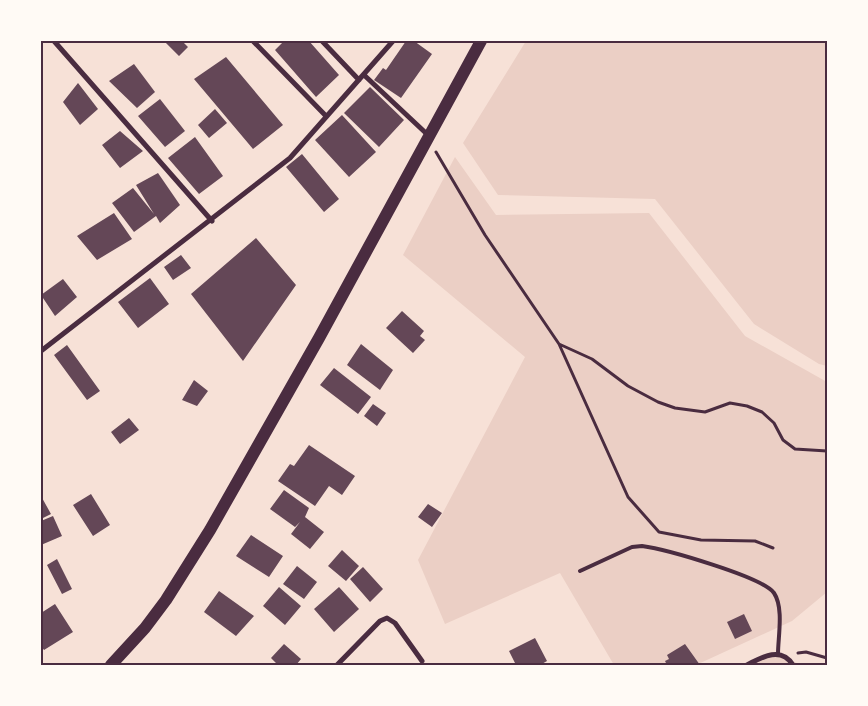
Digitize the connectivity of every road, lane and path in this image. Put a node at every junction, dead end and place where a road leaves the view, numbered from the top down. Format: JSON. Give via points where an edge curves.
{"nodes":[{"id":1,"x":54,"y":41,"type":"edge"},
{"id":2,"x":253,"y":41,"type":"edge"},
{"id":3,"x":322,"y":41,"type":"edge"},
{"id":4,"x":393,"y":41,"type":"edge"},
{"id":5,"x":481,"y":41,"type":"edge"},
{"id":6,"x":364,"y":75,"type":"junction"},
{"id":7,"x":359,"y":80,"type":"junction"},
{"id":8,"x":326,"y":116,"type":"junction"},
{"id":9,"x":429,"y":136,"type":"junction"},
{"id":10,"x":212,"y":221,"type":"junction"},
{"id":11,"x":559,"y":344,"type":"junction"},
{"id":12,"x":41,"y":351,"type":"edge"},
{"id":13,"x":827,"y":451,"type":"edge"},
{"id":14,"x":774,"y":548,"type":"dead end"},
{"id":15,"x":580,"y":571,"type":"dead end"},
{"id":16,"x":778,"y":654,"type":"junction"},
{"id":17,"x":785,"y":656,"type":"junction"},
{"id":18,"x":827,"y":658,"type":"edge"},
{"id":19,"x":422,"y":661,"type":"dead end"},
{"id":20,"x":111,"y":665,"type":"edge"},
{"id":21,"x":337,"y":665,"type":"edge"},
{"id":22,"x":747,"y":665,"type":"edge"},
{"id":23,"x":793,"y":665,"type":"edge"}],
"edges":[{"from":1,"to":10,"type":"street"},
{"from":2,"to":8,"type":"street"},
{"from":3,"to":7,"type":"street"},
{"from":4,"to":6,"type":"street"},
{"from":5,"to":9,"type":"main road"},
{"from":6,"to":7,"type":"street"},
{"from":6,"to":9,"type":"street"},
{"from":7,"to":8,"type":"street"},
{"from":8,"to":10,"type":"street","via":[[290,158]]},
{"from":9,"to":11,"type":"path","via":[[485,235]]},
{"from":9,"to":20,"type":"main road","via":[[210,530],[166,600]]},
{"from":10,"to":12,"type":"street"},
{"from":11,"to":13,"type":"path","via":[[592,359],[628,386],[658,402],[706,412],[730,403],[747,406],[762,412],[774,423],[783,440],[795,450]]},
{"from":11,"to":14,"type":"path","via":[[628,497],[659,532],[701,540],[756,541]]},
{"from":15,"to":16,"type":"lane","via":[[632,547],[642,546],[752,578],[775,595]]},
{"from":16,"to":17,"type":"street"},
{"from":16,"to":22,"type":"street","via":[[769,654]]},
{"from":17,"to":18,"type":"path","via":[[806,652]]},
{"from":17,"to":23,"type":"street"},
{"from":19,"to":21,"type":"street","via":[[395,623],[387,618],[380,621]]}]}
